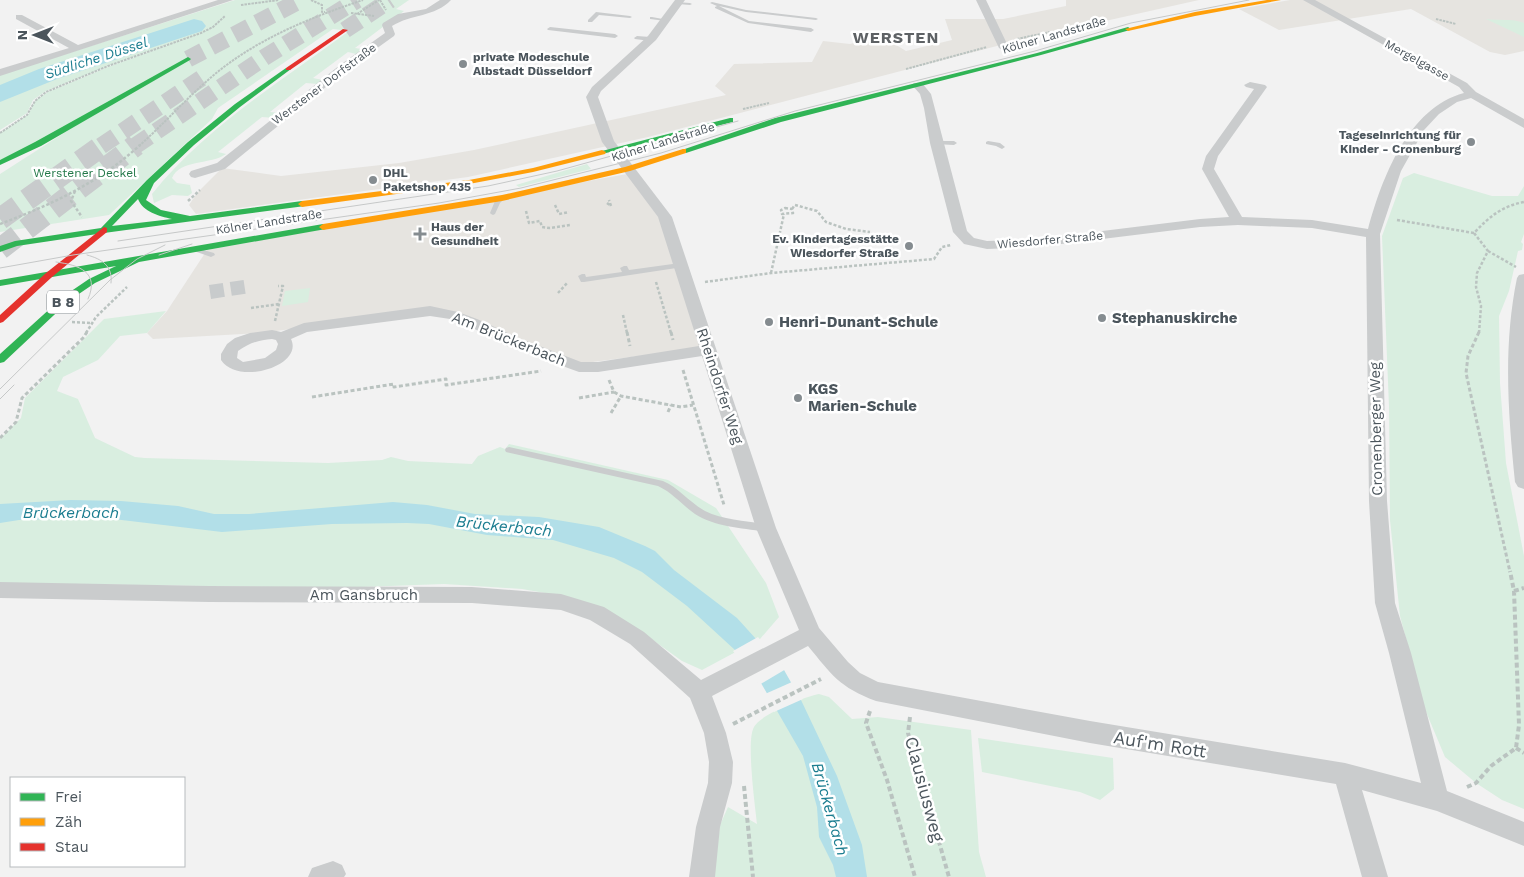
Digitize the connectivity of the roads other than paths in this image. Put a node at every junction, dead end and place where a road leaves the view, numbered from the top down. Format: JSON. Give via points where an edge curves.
{"nodes":[{"id":1,"x":446,"y":0,"type":"edge"},
{"id":2,"x":981,"y":0,"type":"edge"},
{"id":3,"x":1212,"y":0,"type":"edge"},
{"id":4,"x":1278,"y":0,"type":"edge"},
{"id":5,"x":1308,"y":0,"type":"edge"},
{"id":6,"x":229,"y":1,"type":"edge"},
{"id":7,"x":684,"y":2,"type":"edge"},
{"id":8,"x":1141,"y":14,"type":"dead end"},
{"id":9,"x":19,"y":17,"type":"dead end"},
{"id":10,"x":630,"y":17,"type":"dead end"},
{"id":11,"x":652,"y":18,"type":"dead end"},
{"id":12,"x":816,"y":19,"type":"dead end"},
{"id":13,"x":666,"y":20,"type":"junction"},
{"id":14,"x":590,"y":21,"type":"dead end"},
{"id":15,"x":550,"y":29,"type":"dead end"},
{"id":16,"x":345,"y":30,"type":"tunnel mouth"},
{"id":17,"x":811,"y":30,"type":"dead end"},
{"id":18,"x":615,"y":36,"type":"dead end"},
{"id":19,"x":637,"y":38,"type":"dead end"},
{"id":20,"x":650,"y":40,"type":"junction"},
{"id":21,"x":77,"y":48,"type":"junction"},
{"id":22,"x":1001,"y":48,"type":"joint"},
{"id":23,"x":188,"y":59,"type":"tunnel mouth"},
{"id":24,"x":0,"y":73,"type":"edge"},
{"id":25,"x":1250,"y":85,"type":"dead end"},
{"id":26,"x":918,"y":86,"type":"junction"},
{"id":27,"x":1472,"y":94,"type":"junction"},
{"id":28,"x":739,"y":119,"type":"dead end"},
{"id":29,"x":1524,"y":124,"type":"edge"},
{"id":30,"x":936,"y":143,"type":"junction"},
{"id":31,"x":954,"y":143,"type":"dead end"},
{"id":32,"x":988,"y":143,"type":"dead end"},
{"id":33,"x":38,"y":144,"type":"junction"},
{"id":34,"x":1002,"y":147,"type":"dead end"},
{"id":35,"x":616,"y":154,"type":"junction"},
{"id":36,"x":0,"y":163,"type":"edge"},
{"id":37,"x":627,"y":169,"type":"junction"},
{"id":38,"x":0,"y":171,"type":"edge"},
{"id":39,"x":195,"y":174,"type":"dead end"},
{"id":40,"x":150,"y":182,"type":"junction"},
{"id":41,"x":502,"y":198,"type":"junction"},
{"id":42,"x":492,"y":213,"type":"dead end"},
{"id":43,"x":192,"y":219,"type":"junction"},
{"id":44,"x":1238,"y":221,"type":"junction"},
{"id":45,"x":1375,"y":225,"type":"junction"},
{"id":46,"x":104,"y":230,"type":"junction"},
{"id":47,"x":0,"y":244,"type":"edge"},
{"id":48,"x":16,"y":244,"type":"junction"},
{"id":49,"x":46,"y":249,"type":"dead end"},
{"id":50,"x":0,"y":250,"type":"edge"},
{"id":51,"x":188,"y":250,"type":"junction"},
{"id":52,"x":211,"y":256,"type":"dead end"},
{"id":53,"x":54,"y":259,"type":"dead end"},
{"id":54,"x":137,"y":259,"type":"junction"},
{"id":55,"x":680,"y":265,"type":"junction"},
{"id":56,"x":625,"y":271,"type":"joint"},
{"id":57,"x":1520,"y":273,"type":"edge"},
{"id":58,"x":49,"y":275,"type":"junction"},
{"id":59,"x":582,"y":276,"type":"dead end"},
{"id":60,"x":0,"y":283,"type":"edge"},
{"id":61,"x":1521,"y":314,"type":"edge"},
{"id":62,"x":0,"y":320,"type":"edge"},
{"id":63,"x":277,"y":335,"type":"road end"},
{"id":64,"x":708,"y":350,"type":"junction"},
{"id":65,"x":0,"y":360,"type":"edge"},
{"id":66,"x":509,"y":450,"type":"dead end"},
{"id":67,"x":1524,"y":482,"type":"edge"},
{"id":68,"x":766,"y":528,"type":"junction"},
{"id":69,"x":0,"y":590,"type":"edge"},
{"id":70,"x":802,"y":638,"type":"junction"},
{"id":71,"x":704,"y":688,"type":"junction"},
{"id":72,"x":1345,"y":774,"type":"junction"},
{"id":73,"x":1437,"y":799,"type":"junction"},
{"id":74,"x":1524,"y":834,"type":"edge"},
{"id":75,"x":702,"y":877,"type":"edge"},
{"id":76,"x":1375,"y":877,"type":"edge"}],
"edges":[{"from":1,"to":39,"type":"street","name":"Werstener Dorfstraße","via":[[429,11],[401,16],[387,25],[390,34],[264,129],[221,166]]},
{"from":2,"to":22,"type":"street"},
{"from":3,"to":8,"type":"main road"},
{"from":4,"to":26,"type":"main road","name":"Kölner Landstraße","via":[[1146,24]]},
{"from":5,"to":27,"type":"street","name":"Mergelgasse","via":[[1463,85]]},
{"from":6,"to":21,"type":"street"},
{"from":7,"to":13,"type":"street"},
{"from":9,"to":21,"type":"street"},
{"from":10,"to":14,"type":"lane","via":[[598,13]]},
{"from":11,"to":13,"type":"lane"},
{"from":12,"to":17,"type":"lane","via":[[712,5],[748,22]]},
{"from":13,"to":20,"type":"street"},
{"from":15,"to":18,"type":"lane"},
{"from":16,"to":40,"type":"main road","via":[[237,105],[192,141]]},
{"from":19,"to":20,"type":"lane"},
{"from":20,"to":35,"type":"street","name":"Rheindorfer Weg","via":[[592,94],[608,142]]},
{"from":21,"to":24,"type":"street"},
{"from":22,"to":26,"type":"main road","via":[[1015,51],[930,74],[919,79]]},
{"from":23,"to":33,"type":"main road"},
{"from":25,"to":44,"type":"street","via":[[1261,87],[1212,156],[1208,169]]},
{"from":26,"to":30,"type":"street","via":[[925,94]]},
{"from":26,"to":37,"type":"main road","name":"Kölner Landstraße","via":[[778,120]]},
{"from":27,"to":29,"type":"street","name":"Mergelgasse"},
{"from":27,"to":45,"type":"street","name":"Cronenberger Weg","via":[[1459,95],[1418,129],[1395,172]]},
{"from":28,"to":35,"type":"main road","name":"Kölner Landstraße","via":[[713,131]]},
{"from":30,"to":31,"type":"lane"},
{"from":30,"to":44,"type":"street","name":"Wiesdorfer Straße","via":[[960,232],[969,241],[987,245],[1037,243],[1200,222]]},
{"from":32,"to":34,"type":"lane"},
{"from":33,"to":36,"type":"main road"},
{"from":33,"to":38,"type":"main road"},
{"from":35,"to":37,"type":"street","name":"Rheindorfer Weg"},
{"from":35,"to":43,"type":"main road","name":"Kölner Landstraße","via":[[469,182]]},
{"from":37,"to":41,"type":"main road","name":"Kölner Landstraße"},
{"from":37,"to":55,"type":"street","name":"Rheindorfer Weg","via":[[665,217]]},
{"from":40,"to":43,"type":"main road","via":[[142,200],[148,207]]},
{"from":40,"to":46,"type":"main road"},
{"from":41,"to":42,"type":"lane"},
{"from":41,"to":51,"type":"main road","name":"Kölner Landstraße"},
{"from":43,"to":46,"type":"main road","name":"Kölner Landstraße"},
{"from":44,"to":45,"type":"street","name":"Wiesdorfer Straße"},
{"from":45,"to":73,"type":"street","name":"Cronenberger Weg","via":[[1378,501],[1386,603]]},
{"from":46,"to":48,"type":"main road","name":"Kölner Landstraße"},
{"from":46,"to":58,"type":"main road"},
{"from":47,"to":48,"type":"main road","name":"Kölner Landstraße"},
{"from":48,"to":49,"type":"main road","name":"Kölner Landstraße"},
{"from":48,"to":50,"type":"main road","name":"Kölner Landstraße"},
{"from":51,"to":52,"type":"lane","via":[[199,250]]},
{"from":51,"to":54,"type":"main road","name":"Kölner Landstraße"},
{"from":53,"to":58,"type":"main road"},
{"from":54,"to":58,"type":"main road","name":"Kölner Landstraße"},
{"from":54,"to":65,"type":"main road","number":"B 8","via":[[92,281],[67,298]]},
{"from":55,"to":56,"type":"lane"},
{"from":55,"to":64,"type":"street","name":"Rheindorfer Weg"},
{"from":56,"to":59,"type":"lane","via":[[584,280]]},
{"from":57,"to":61,"type":"street"},
{"from":58,"to":60,"type":"main road","name":"Kölner Landstraße"},
{"from":58,"to":62,"type":"main road","number":"B 8"},
{"from":61,"to":67,"type":"street","via":[[1516,379]]},
{"from":63,"to":64,"type":"street","name":"Am Brückerbach","via":[[304,328],[430,311],[472,322],[513,342],[579,367],[606,366]]},
{"from":64,"to":68,"type":"street","name":"Rheindorfer Weg"},
{"from":66,"to":68,"type":"lane","via":[[660,482],[673,487],[699,512]]},
{"from":68,"to":70,"type":"street","name":"Rheindorfer Weg"},
{"from":69,"to":71,"type":"street","name":"Am Gansbruch","via":[[472,595],[561,602],[597,613]]},
{"from":70,"to":71,"type":"street"},
{"from":70,"to":72,"type":"street","name":"Auf'm Rott","via":[[852,680],[876,691],[1090,732]]},
{"from":71,"to":75,"type":"street","name":"Am Gansbruch","via":[[721,762]]},
{"from":72,"to":73,"type":"street","name":"Auf'm Rott"},
{"from":72,"to":76,"type":"street"},
{"from":73,"to":74,"type":"street","name":"Auf'm Rott"}]}
